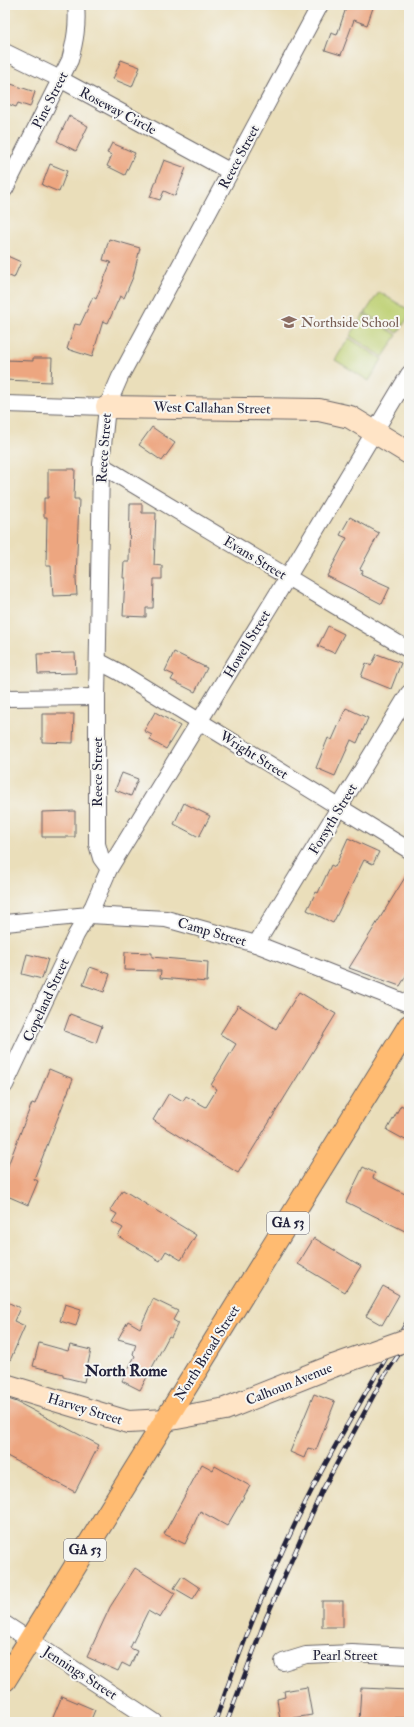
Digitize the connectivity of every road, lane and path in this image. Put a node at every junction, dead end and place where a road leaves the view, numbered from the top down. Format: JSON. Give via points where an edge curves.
{"nodes":[{"id":1,"x":76,"y":5,"type":"edge"},
{"id":2,"x":320,"y":5,"type":"edge"},
{"id":3,"x":5,"y":52,"type":"edge"},
{"id":4,"x":60,"y":80,"type":"junction"},
{"id":5,"x":231,"y":172,"type":"junction"},
{"id":6,"x":5,"y":189,"type":"edge"},
{"id":7,"x":409,"y":374,"type":"edge"},
{"id":8,"x":5,"y":404,"type":"edge"},
{"id":9,"x":107,"y":407,"type":"junction"},
{"id":10,"x":374,"y":432,"type":"junction"},
{"id":11,"x":409,"y":453,"type":"edge"},
{"id":12,"x":101,"y":465,"type":"junction"},
{"id":13,"x":287,"y":578,"type":"junction"},
{"id":14,"x":409,"y":650,"type":"edge"},
{"id":15,"x":98,"y":661,"type":"junction"},
{"id":16,"x":409,"y":693,"type":"edge"},
{"id":17,"x":97,"y":697,"type":"junction"},
{"id":18,"x":5,"y":698,"type":"edge"},
{"id":19,"x":199,"y":722,"type":"junction"},
{"id":20,"x":340,"y":808,"type":"junction"},
{"id":21,"x":409,"y":850,"type":"edge"},
{"id":22,"x":109,"y":869,"type":"junction"},
{"id":23,"x":89,"y":915,"type":"junction"},
{"id":24,"x":5,"y":923,"type":"edge"},
{"id":25,"x":256,"y":944,"type":"junction"},
{"id":26,"x":409,"y":1004,"type":"edge"},
{"id":27,"x":409,"y":1026,"type":"edge"},
{"id":28,"x":5,"y":1085,"type":"edge"},
{"id":29,"x":409,"y":1338,"type":"edge"},
{"id":30,"x":5,"y":1385,"type":"edge"},
{"id":31,"x":166,"y":1420,"type":"junction"},
{"id":32,"x":5,"y":1624,"type":"edge"},
{"id":33,"x":30,"y":1640,"type":"junction"},
{"id":34,"x":409,"y":1656,"type":"edge"},
{"id":35,"x":282,"y":1662,"type":"dead end"},
{"id":36,"x":5,"y":1680,"type":"edge"},
{"id":37,"x":155,"y":1722,"type":"edge"}],
"edges":[{"from":1,"to":4,"type":"street","name":"Pine Street","via":[[76,37],[70,60]]},
{"from":2,"to":5,"type":"street","name":"Reece Street"},
{"from":3,"to":4,"type":"street","name":"Roseway Circle"},
{"from":4,"to":5,"type":"street","name":"Roseway Circle"},
{"from":4,"to":6,"type":"street","name":"Pine Street"},
{"from":5,"to":9,"type":"street","name":"Reece Street","via":[[120,377]]},
{"from":7,"to":10,"type":"street","name":"Howell Street"},
{"from":8,"to":9,"type":"street","name":"West Callahan Street"},
{"from":9,"to":10,"type":"street","name":"West Callahan Street","via":[[319,410],[350,417]]},
{"from":9,"to":12,"type":"street","name":"Reece Street"},
{"from":10,"to":11,"type":"street","name":"West Callahan Street"},
{"from":10,"to":13,"type":"street","name":"Howell Street"},
{"from":12,"to":13,"type":"street","name":"Evans Street"},
{"from":12,"to":15,"type":"street","name":"Reece Street"},
{"from":13,"to":14,"type":"street","name":"Evans Street"},
{"from":13,"to":19,"type":"street","name":"Howell Street"},
{"from":15,"to":17,"type":"street","name":"Reece Street"},
{"from":15,"to":19,"type":"street","name":"Wright Street"},
{"from":16,"to":20,"type":"street","name":"Forsyth Street"},
{"from":17,"to":18,"type":"street"},
{"from":17,"to":22,"type":"street","name":"Reece Street","via":[[97,844],[101,858]]},
{"from":19,"to":20,"type":"street","name":"Wright Street"},
{"from":19,"to":22,"type":"street","name":"Howell Street"},
{"from":20,"to":21,"type":"street","name":"Wright Street"},
{"from":20,"to":25,"type":"street","name":"Forsyth Street"},
{"from":22,"to":23,"type":"street","name":"Howell Street"},
{"from":23,"to":24,"type":"street","name":"Camp Street"},
{"from":23,"to":25,"type":"street","name":"Camp Street","via":[[166,919]]},
{"from":23,"to":28,"type":"street","name":"Copeland Street","via":[[76,935]]},
{"from":25,"to":26,"type":"street","name":"Camp Street"},
{"from":27,"to":31,"type":"main road","name":"North Broad Street","number":"GA 53"},
{"from":29,"to":31,"type":"street","name":"Calhoun Avenue","bridge":true,"via":[[225,1408]]},
{"from":30,"to":31,"type":"street","name":"Harvey Street","via":[[128,1422]]},
{"from":31,"to":33,"type":"main road","name":"North Broad Street","number":"GA 53"},
{"from":32,"to":33,"type":"street","name":"Jennings Street"},
{"from":33,"to":36,"type":"main road","name":"North Broad Street","number":"GA 53"},
{"from":33,"to":37,"type":"street","name":"Jennings Street"},
{"from":34,"to":35,"type":"street","name":"Pearl Street","via":[[352,1653],[306,1655]]}]}
